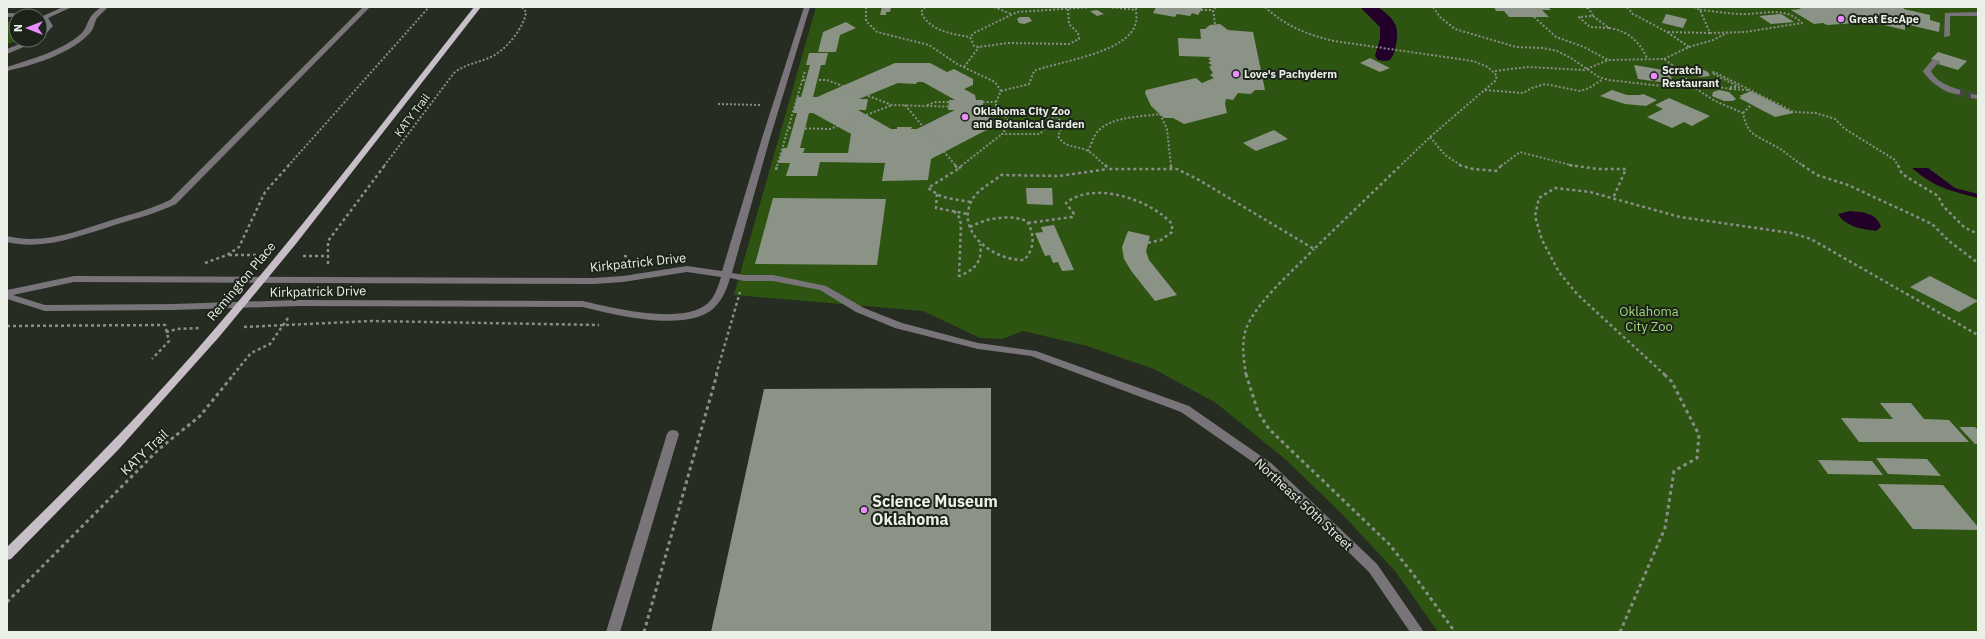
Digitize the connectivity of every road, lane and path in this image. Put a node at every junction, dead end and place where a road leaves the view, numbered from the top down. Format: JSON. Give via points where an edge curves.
{"nodes":[{"id":1,"x":69,"y":7,"type":"edge"},
{"id":2,"x":105,"y":7,"type":"edge"},
{"id":3,"x":367,"y":7,"type":"edge"},
{"id":4,"x":429,"y":7,"type":"edge"},
{"id":5,"x":478,"y":7,"type":"edge"},
{"id":6,"x":522,"y":7,"type":"edge"},
{"id":7,"x":807,"y":7,"type":"edge"},
{"id":8,"x":866,"y":7,"type":"edge"},
{"id":9,"x":925,"y":7,"type":"edge"},
{"id":10,"x":994,"y":7,"type":"edge"},
{"id":11,"x":1093,"y":7,"type":"edge"},
{"id":12,"x":1108,"y":7,"type":"edge"},
{"id":13,"x":1216,"y":7,"type":"edge"},
{"id":14,"x":1265,"y":7,"type":"edge"},
{"id":15,"x":1433,"y":7,"type":"edge"},
{"id":16,"x":1582,"y":7,"type":"edge"},
{"id":17,"x":1627,"y":7,"type":"edge"},
{"id":18,"x":1694,"y":7,"type":"edge"},
{"id":19,"x":1136,"y":8,"type":"edge"},
{"id":20,"x":1588,"y":8,"type":"edge"},
{"id":21,"x":1068,"y":9,"type":"junction"},
{"id":22,"x":1201,"y":10,"type":"dead end"},
{"id":23,"x":1213,"y":10,"type":"junction"},
{"id":24,"x":1700,"y":10,"type":"junction"},
{"id":25,"x":1012,"y":14,"type":"junction"},
{"id":26,"x":1978,"y":14,"type":"edge"},
{"id":27,"x":48,"y":16,"type":"edge"},
{"id":28,"x":1594,"y":16,"type":"junction"},
{"id":29,"x":1534,"y":17,"type":"dead end"},
{"id":30,"x":1215,"y":24,"type":"dead end"},
{"id":31,"x":1609,"y":28,"type":"junction"},
{"id":32,"x":1667,"y":32,"type":"junction"},
{"id":33,"x":1710,"y":33,"type":"junction"},
{"id":34,"x":1727,"y":33,"type":"junction"},
{"id":35,"x":1946,"y":36,"type":"dead end"},
{"id":36,"x":970,"y":37,"type":"junction"},
{"id":37,"x":979,"y":47,"type":"junction"},
{"id":38,"x":1689,"y":47,"type":"junction"},
{"id":39,"x":17,"y":48,"type":"edge"},
{"id":40,"x":7,"y":52,"type":"edge"},
{"id":41,"x":1647,"y":58,"type":"junction"},
{"id":42,"x":1664,"y":59,"type":"junction"},
{"id":43,"x":1608,"y":60,"type":"junction"},
{"id":44,"x":1936,"y":61,"type":"dead end"},
{"id":45,"x":964,"y":67,"type":"junction"},
{"id":46,"x":7,"y":69,"type":"edge"},
{"id":47,"x":1588,"y":69,"type":"junction"},
{"id":48,"x":1494,"y":71,"type":"junction"},
{"id":49,"x":1603,"y":79,"type":"junction"},
{"id":50,"x":803,"y":80,"type":"dead end"},
{"id":51,"x":1692,"y":86,"type":"junction"},
{"id":52,"x":1730,"y":89,"type":"junction"},
{"id":53,"x":1485,"y":90,"type":"junction"},
{"id":54,"x":1749,"y":90,"type":"junction"},
{"id":55,"x":1001,"y":91,"type":"junction"},
{"id":56,"x":1957,"y":92,"type":"tunnel mouth"},
{"id":57,"x":996,"y":102,"type":"junction"},
{"id":58,"x":718,"y":104,"type":"dead end"},
{"id":59,"x":776,"y":105,"type":"junction"},
{"id":60,"x":796,"y":105,"type":"dead end"},
{"id":61,"x":892,"y":105,"type":"junction"},
{"id":62,"x":905,"y":105,"type":"junction"},
{"id":63,"x":926,"y":105,"type":"junction"},
{"id":64,"x":1750,"y":105,"type":"dead end"},
{"id":65,"x":996,"y":108,"type":"junction"},
{"id":66,"x":1743,"y":113,"type":"junction"},
{"id":67,"x":1002,"y":134,"type":"junction"},
{"id":68,"x":1430,"y":137,"type":"junction"},
{"id":69,"x":1088,"y":151,"type":"junction"},
{"id":70,"x":1171,"y":168,"type":"junction"},
{"id":71,"x":958,"y":169,"type":"junction"},
{"id":72,"x":1109,"y":169,"type":"junction"},
{"id":73,"x":775,"y":173,"type":"dead end"},
{"id":74,"x":936,"y":194,"type":"junction"},
{"id":75,"x":1612,"y":198,"type":"junction"},
{"id":76,"x":970,"y":202,"type":"junction"},
{"id":77,"x":954,"y":211,"type":"junction"},
{"id":78,"x":968,"y":214,"type":"junction"},
{"id":79,"x":1028,"y":223,"type":"junction"},
{"id":80,"x":970,"y":227,"type":"junction"},
{"id":81,"x":1978,"y":234,"type":"edge"},
{"id":82,"x":7,"y":239,"type":"edge"},
{"id":83,"x":980,"y":243,"type":"junction"},
{"id":84,"x":1147,"y":243,"type":"dead end"},
{"id":85,"x":1314,"y":249,"type":"junction"},
{"id":86,"x":227,"y":255,"type":"junction"},
{"id":87,"x":234,"y":255,"type":"dead end"},
{"id":88,"x":314,"y":256,"type":"dead end"},
{"id":89,"x":624,"y":256,"type":"dead end"},
{"id":90,"x":629,"y":257,"type":"dead end"},
{"id":91,"x":200,"y":263,"type":"dead end"},
{"id":92,"x":1978,"y":263,"type":"edge"},
{"id":93,"x":724,"y":275,"type":"junction"},
{"id":94,"x":744,"y":278,"type":"junction"},
{"id":95,"x":261,"y":279,"type":"junction"},
{"id":96,"x":7,"y":293,"type":"edge"},
{"id":97,"x":7,"y":296,"type":"edge"},
{"id":98,"x":240,"y":305,"type":"junction"},
{"id":99,"x":290,"y":316,"type":"dead end"},
{"id":100,"x":595,"y":325,"type":"dead end"},
{"id":101,"x":7,"y":326,"type":"edge"},
{"id":102,"x":270,"y":326,"type":"dead end"},
{"id":103,"x":283,"y":326,"type":"junction"},
{"id":104,"x":177,"y":328,"type":"dead end"},
{"id":105,"x":166,"y":332,"type":"junction"},
{"id":106,"x":1978,"y":334,"type":"edge"},
{"id":107,"x":152,"y":359,"type":"dead end"},
{"id":108,"x":673,"y":434,"type":"dead end"},
{"id":109,"x":7,"y":555,"type":"edge"},
{"id":110,"x":7,"y":602,"type":"edge"},
{"id":111,"x":613,"y":632,"type":"edge"},
{"id":112,"x":644,"y":632,"type":"edge"},
{"id":113,"x":1417,"y":632,"type":"edge"},
{"id":114,"x":1455,"y":632,"type":"edge"},
{"id":115,"x":1620,"y":632,"type":"edge"}],
"edges":[{"from":1,"to":27,"type":"street"},
{"from":2,"to":46,"type":"street","via":[[94,17],[90,30],[77,40],[49,54]]},
{"from":3,"to":82,"type":"street","via":[[173,202],[143,214],[62,237],[35,242]]},
{"from":4,"to":86,"type":"path","via":[[265,192],[239,247]]},
{"from":5,"to":95,"type":"main road","name":"Remington Place"},
{"from":6,"to":88,"type":"path","name":"KATY Trail","via":[[526,12],[525,19],[500,51],[491,57],[464,66],[454,73],[328,241],[328,256]]},
{"from":7,"to":59,"type":"street"},
{"from":8,"to":45,"type":"path","via":[[866,21],[877,32],[929,45]]},
{"from":9,"to":36,"type":"path","via":[[921,15],[933,26]]},
{"from":10,"to":25,"type":"path"},
{"from":11,"to":21,"type":"path"},
{"from":12,"to":19,"type":"path"},
{"from":13,"to":23,"type":"path"},
{"from":14,"to":48,"type":"path","via":[[1283,23],[1326,39],[1477,61]]},
{"from":15,"to":47,"type":"path","via":[[1440,17],[1455,29],[1516,47],[1551,50],[1566,55]]},
{"from":16,"to":20,"type":"path"},
{"from":17,"to":32,"type":"path","via":[[1632,14]]},
{"from":18,"to":24,"type":"path"},
{"from":19,"to":55,"type":"path","via":[[1133,29],[1118,44],[1046,66],[1034,71],[1029,84]]},
{"from":20,"to":28,"type":"path"},
{"from":21,"to":25,"type":"path"},
{"from":21,"to":37,"type":"path","via":[[1069,24],[1079,36],[1076,42],[1008,42]]},
{"from":22,"to":23,"type":"path"},
{"from":23,"to":30,"type":"path"},
{"from":24,"to":33,"type":"path"},
{"from":24,"to":34,"type":"path","via":[[1745,14],[1782,11],[1798,17],[1802,23]]},
{"from":25,"to":36,"type":"path"},
{"from":26,"to":35,"type":"street","via":[[1948,14]]},
{"from":28,"to":31,"type":"path"},
{"from":28,"to":31,"type":"path","via":[[1579,17],[1590,27]]},
{"from":29,"to":43,"type":"path","via":[[1556,37],[1584,47]]},
{"from":31,"to":41,"type":"path","via":[[1639,41]]},
{"from":32,"to":33,"type":"path"},
{"from":32,"to":38,"type":"path"},
{"from":33,"to":34,"type":"path"},
{"from":34,"to":38,"type":"path"},
{"from":36,"to":37,"type":"path","via":[[974,46]]},
{"from":37,"to":45,"type":"path"},
{"from":38,"to":42,"type":"path"},
{"from":39,"to":40,"type":"street"},
{"from":41,"to":42,"type":"path"},
{"from":41,"to":43,"type":"path"},
{"from":42,"to":51,"type":"path","via":[[1678,69]]},
{"from":43,"to":47,"type":"path"},
{"from":44,"to":56,"type":"street","via":[[1927,71],[1929,76]]},
{"from":45,"to":55,"type":"path","via":[[995,82]]},
{"from":47,"to":48,"type":"path","via":[[1528,67]]},
{"from":47,"to":49,"type":"path"},
{"from":48,"to":53,"type":"path","via":[[1497,78]]},
{"from":49,"to":51,"type":"path","via":[[1662,86]]},
{"from":49,"to":53,"type":"path","via":[[1582,91],[1542,84],[1531,86],[1523,93]]},
{"from":50,"to":61,"type":"path","via":[[827,80]]},
{"from":51,"to":52,"type":"path"},
{"from":51,"to":66,"type":"path","via":[[1715,101]]},
{"from":52,"to":54,"type":"path"},
{"from":52,"to":54,"type":"path","via":[[1729,87],[1739,87],[1712,73]]},
{"from":53,"to":68,"type":"path"},
{"from":54,"to":81,"type":"path","via":[[1794,112],[1816,113],[1835,119],[1845,129],[1895,160],[1902,174],[1938,196],[1943,206],[1966,228]]},
{"from":55,"to":57,"type":"path","via":[[1002,94]]},
{"from":57,"to":63,"type":"path","via":[[936,102]]},
{"from":57,"to":65,"type":"path"},
{"from":58,"to":59,"type":"path"},
{"from":59,"to":60,"type":"path"},
{"from":59,"to":93,"type":"street"},
{"from":61,"to":62,"type":"path"},
{"from":61,"to":73,"type":"path","via":[[830,129],[789,128]]},
{"from":62,"to":63,"type":"path"},
{"from":62,"to":71,"type":"path"},
{"from":63,"to":65,"type":"path"},
{"from":64,"to":66,"type":"path"},
{"from":65,"to":67,"type":"path","via":[[1008,120]]},
{"from":66,"to":92,"type":"path","via":[[1746,127],[1754,136],[1774,145],[1817,175],[1848,185],[1932,224],[1953,245]]},
{"from":67,"to":69,"type":"path","via":[[1040,134],[1048,119],[1055,117],[1063,124],[1058,136],[1061,142]]},
{"from":67,"to":71,"type":"path"},
{"from":68,"to":75,"type":"path","via":[[1446,158],[1467,169],[1496,170],[1520,152],[1572,166],[1626,169]]},
{"from":68,"to":85,"type":"path"},
{"from":69,"to":70,"type":"path","via":[[1096,132],[1108,125],[1160,114],[1167,129]]},
{"from":69,"to":72,"type":"path"},
{"from":70,"to":72,"type":"path"},
{"from":70,"to":85,"type":"path","via":[[1199,180]]},
{"from":71,"to":74,"type":"path","via":[[928,188]]},
{"from":72,"to":76,"type":"path","via":[[1059,176],[1002,175]]},
{"from":74,"to":76,"type":"path"},
{"from":74,"to":77,"type":"path","via":[[936,208]]},
{"from":75,"to":106,"type":"path","via":[[1680,216],[1791,233],[1811,239]]},
{"from":75,"to":115,"type":"path","via":[[1590,192],[1555,188],[1539,198],[1535,216],[1542,240],[1559,272],[1577,294],[1672,382],[1699,435],[1697,458],[1674,470],[1665,528]]},
{"from":76,"to":78,"type":"path"},
{"from":77,"to":78,"type":"path"},
{"from":77,"to":83,"type":"path","via":[[961,224],[959,276],[967,274],[979,264],[982,252]]},
{"from":78,"to":80,"type":"path"},
{"from":79,"to":80,"type":"path","via":[[1023,218],[990,219],[978,221]]},
{"from":79,"to":83,"type":"path","via":[[1033,233],[1032,250],[1024,260],[1006,260]]},
{"from":79,"to":84,"type":"path","via":[[1072,217],[1074,214],[1067,205],[1069,199],[1106,192],[1119,194],[1164,215],[1172,224],[1170,235],[1157,242]]},
{"from":80,"to":83,"type":"path","via":[[975,239]]},
{"from":85,"to":114,"type":"path","via":[[1276,289],[1253,317],[1246,330],[1243,340],[1244,356],[1253,405],[1272,432],[1326,481],[1407,565]]},
{"from":86,"to":87,"type":"path"},
{"from":86,"to":91,"type":"path","via":[[214,261]]},
{"from":89,"to":90,"type":"path"},
{"from":93,"to":94,"type":"street","name":"Northeast 50th Street"},
{"from":93,"to":95,"type":"street","name":"Kirkpatrick Drive","via":[[688,269],[623,279],[594,280]]},
{"from":93,"to":98,"type":"street","name":"Kirkpatrick Drive","via":[[722,289],[708,308],[690,315],[662,317],[624,314],[583,304]]},
{"from":94,"to":112,"type":"path"},
{"from":94,"to":113,"type":"street","name":"Northeast 50th Street","via":[[773,278],[823,288],[860,310],[899,326],[978,346],[1032,353],[1185,409],[1267,466],[1373,568]]},
{"from":95,"to":96,"type":"street","name":"Kirkpatrick Drive","via":[[74,279]]},
{"from":95,"to":98,"type":"main road","name":"Remington Place"},
{"from":97,"to":98,"type":"street","name":"Kirkpatrick Drive","via":[[45,308]]},
{"from":98,"to":109,"type":"main road","name":"Remington Place","via":[[177,379],[93,470]]},
{"from":99,"to":103,"type":"path","name":"KATY Trail"},
{"from":100,"to":103,"type":"path","via":[[364,322]]},
{"from":101,"to":105,"type":"path","via":[[165,325]]},
{"from":102,"to":103,"type":"path"},
{"from":103,"to":110,"type":"path","name":"KATY Trail","via":[[270,344],[250,353],[200,416],[159,449]]},
{"from":104,"to":105,"type":"path"},
{"from":105,"to":107,"type":"path","via":[[169,341]]},
{"from":108,"to":111,"type":"street"}]}
